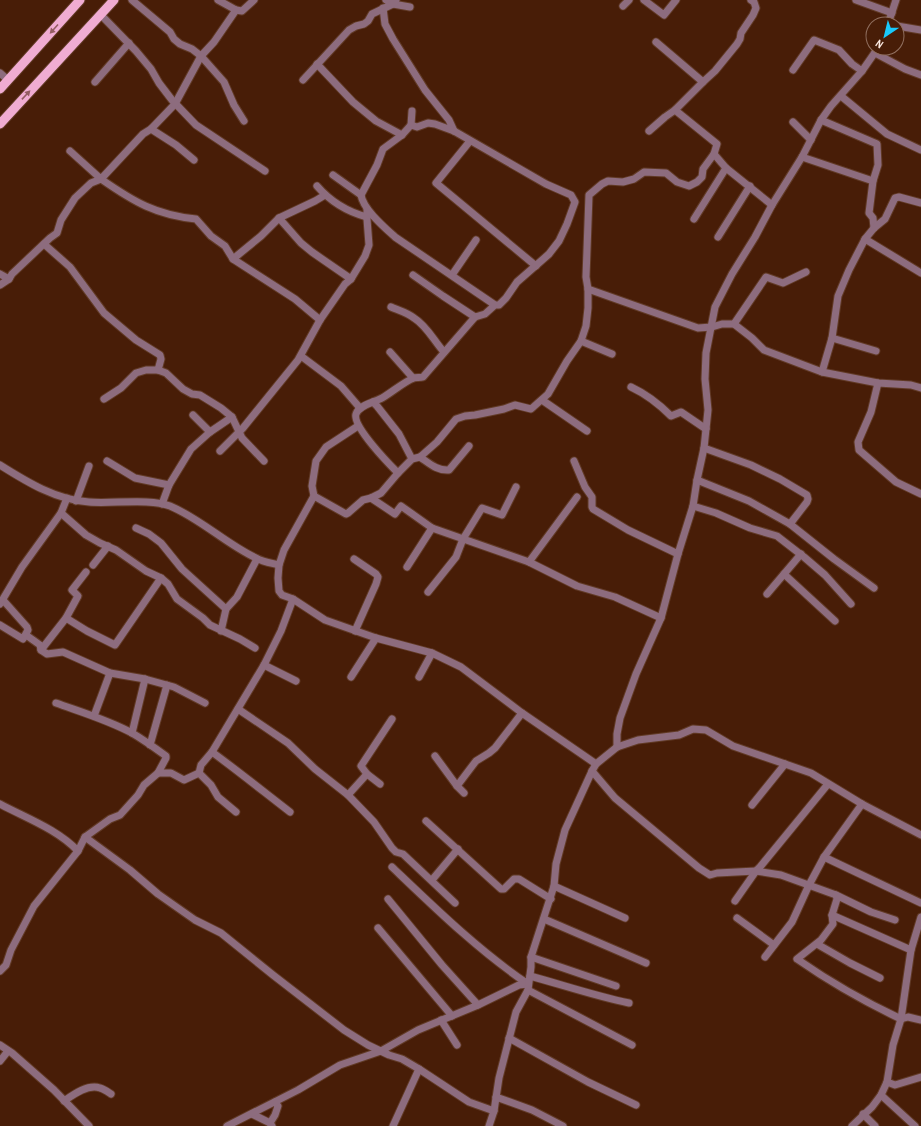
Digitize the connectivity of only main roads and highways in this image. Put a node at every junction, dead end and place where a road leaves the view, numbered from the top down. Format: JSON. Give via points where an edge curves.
{"nodes":[{"id":1,"x":80,"y":0,"type":"edge"},
{"id":2,"x":114,"y":0,"type":"edge"},
{"id":3,"x":0,"y":89,"type":"edge"},
{"id":4,"x":0,"y":124,"type":"edge"}],
"edges":[{"from":1,"to":3,"type":"main road","one_way":true},
{"from":4,"to":2,"type":"main road","one_way":true}]}
